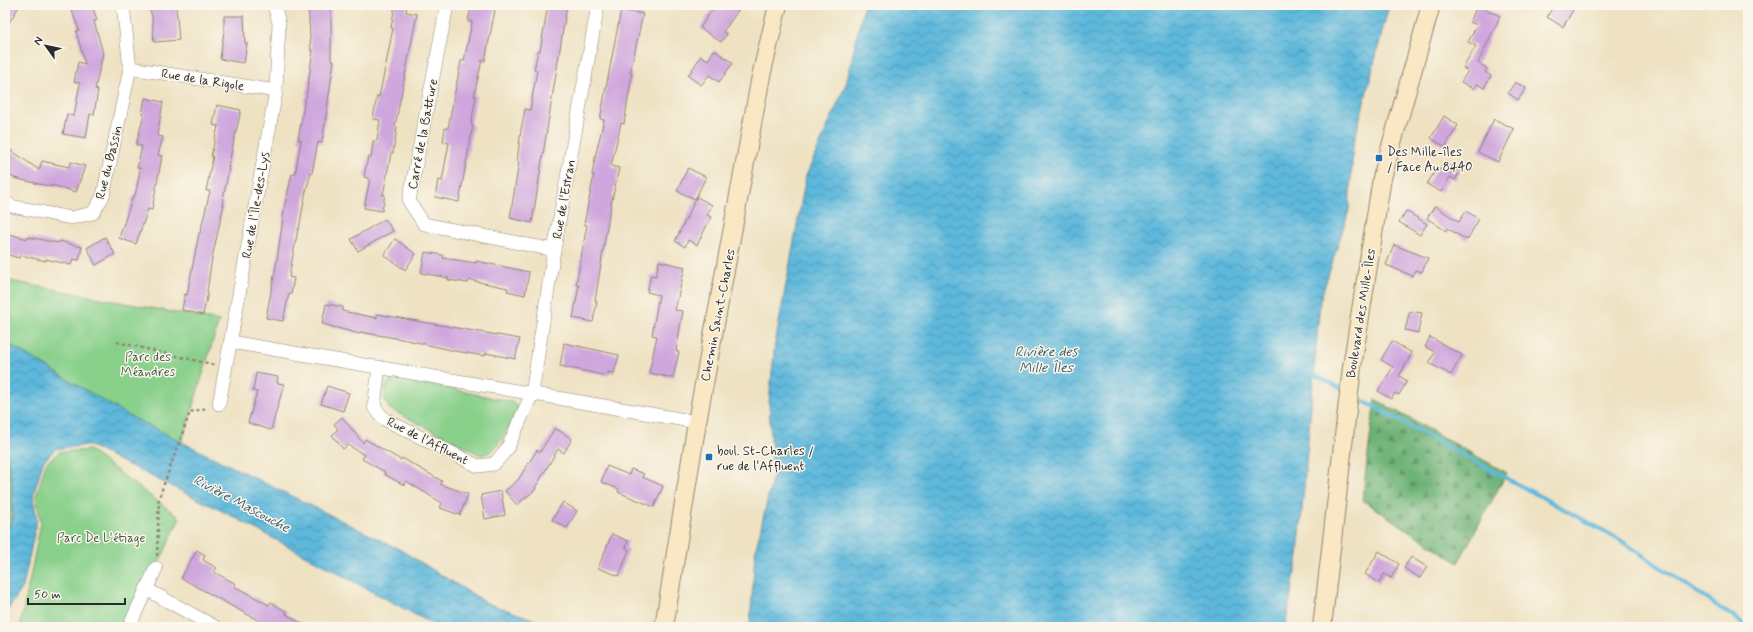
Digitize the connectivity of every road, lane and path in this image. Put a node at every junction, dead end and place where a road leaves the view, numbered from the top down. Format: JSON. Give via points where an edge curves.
{"nodes":[{"id":1,"x":123,"y":5,"type":"edge"},
{"id":2,"x":274,"y":5,"type":"edge"},
{"id":3,"x":447,"y":5,"type":"edge"},
{"id":4,"x":598,"y":5,"type":"edge"},
{"id":5,"x":778,"y":5,"type":"edge"},
{"id":6,"x":1431,"y":5,"type":"edge"},
{"id":7,"x":130,"y":68,"type":"junction"},
{"id":8,"x":276,"y":91,"type":"junction"},
{"id":9,"x":5,"y":202,"type":"edge"},
{"id":10,"x":554,"y":250,"type":"junction"},
{"id":11,"x":117,"y":342,"type":"dead end"},
{"id":12,"x":231,"y":342,"type":"junction"},
{"id":13,"x":379,"y":367,"type":"junction"},
{"id":14,"x":225,"y":368,"type":"junction"},
{"id":15,"x":532,"y":394,"type":"junction"},
{"id":16,"x":219,"y":404,"type":"joint"},
{"id":17,"x":697,"y":422,"type":"junction"},
{"id":18,"x":156,"y":568,"type":"joint"},
{"id":19,"x":146,"y":589,"type":"junction"},
{"id":20,"x":129,"y":627,"type":"edge"},
{"id":21,"x":215,"y":627,"type":"edge"},
{"id":22,"x":664,"y":627,"type":"edge"},
{"id":23,"x":1322,"y":627,"type":"edge"}],
"edges":[{"from":1,"to":7,"type":"street","name":"Rue du Bassin"},
{"from":2,"to":8,"type":"street","name":"Rue de l'Île-des-Lys","via":[[279,22]]},
{"from":3,"to":10,"type":"street","name":"Carré de la Batture","via":[[409,201],[424,224]]},
{"from":4,"to":10,"type":"street","name":"Rue de l'Estran"},
{"from":5,"to":17,"type":"main road","name":"Chemin Saint-Charles","via":[[761,76]]},
{"from":6,"to":23,"type":"main road","name":"Boulevard des Mille-Îles","via":[[1382,178],[1352,367]]},
{"from":7,"to":8,"type":"street","name":"Rue de la Rigole"},
{"from":7,"to":9,"type":"street","name":"Rue du Bassin","via":[[103,196],[93,213],[71,218],[11,206]]},
{"from":8,"to":12,"type":"street","name":"Rue de l'Île-des-Lys"},
{"from":10,"to":15,"type":"street","name":"Rue de l'Estran"},
{"from":11,"to":14,"type":"path"},
{"from":12,"to":13,"type":"street"},
{"from":12,"to":14,"type":"street","name":"Rue de l'Île-des-Lys"},
{"from":13,"to":15,"type":"street"},
{"from":13,"to":15,"type":"street","name":"Rue de l'Affluent","via":[[374,407],[384,419],[478,466],[494,464],[507,449]]},
{"from":14,"to":16,"type":"street","name":"Rue de l'Île-des-Lys"},
{"from":15,"to":17,"type":"street"},
{"from":16,"to":18,"type":"path","via":[[190,412],[159,498]]},
{"from":17,"to":22,"type":"main road","name":"Chemin Saint-Charles"},
{"from":18,"to":19,"type":"street"},
{"from":19,"to":20,"type":"street"},
{"from":19,"to":21,"type":"street"}]}
